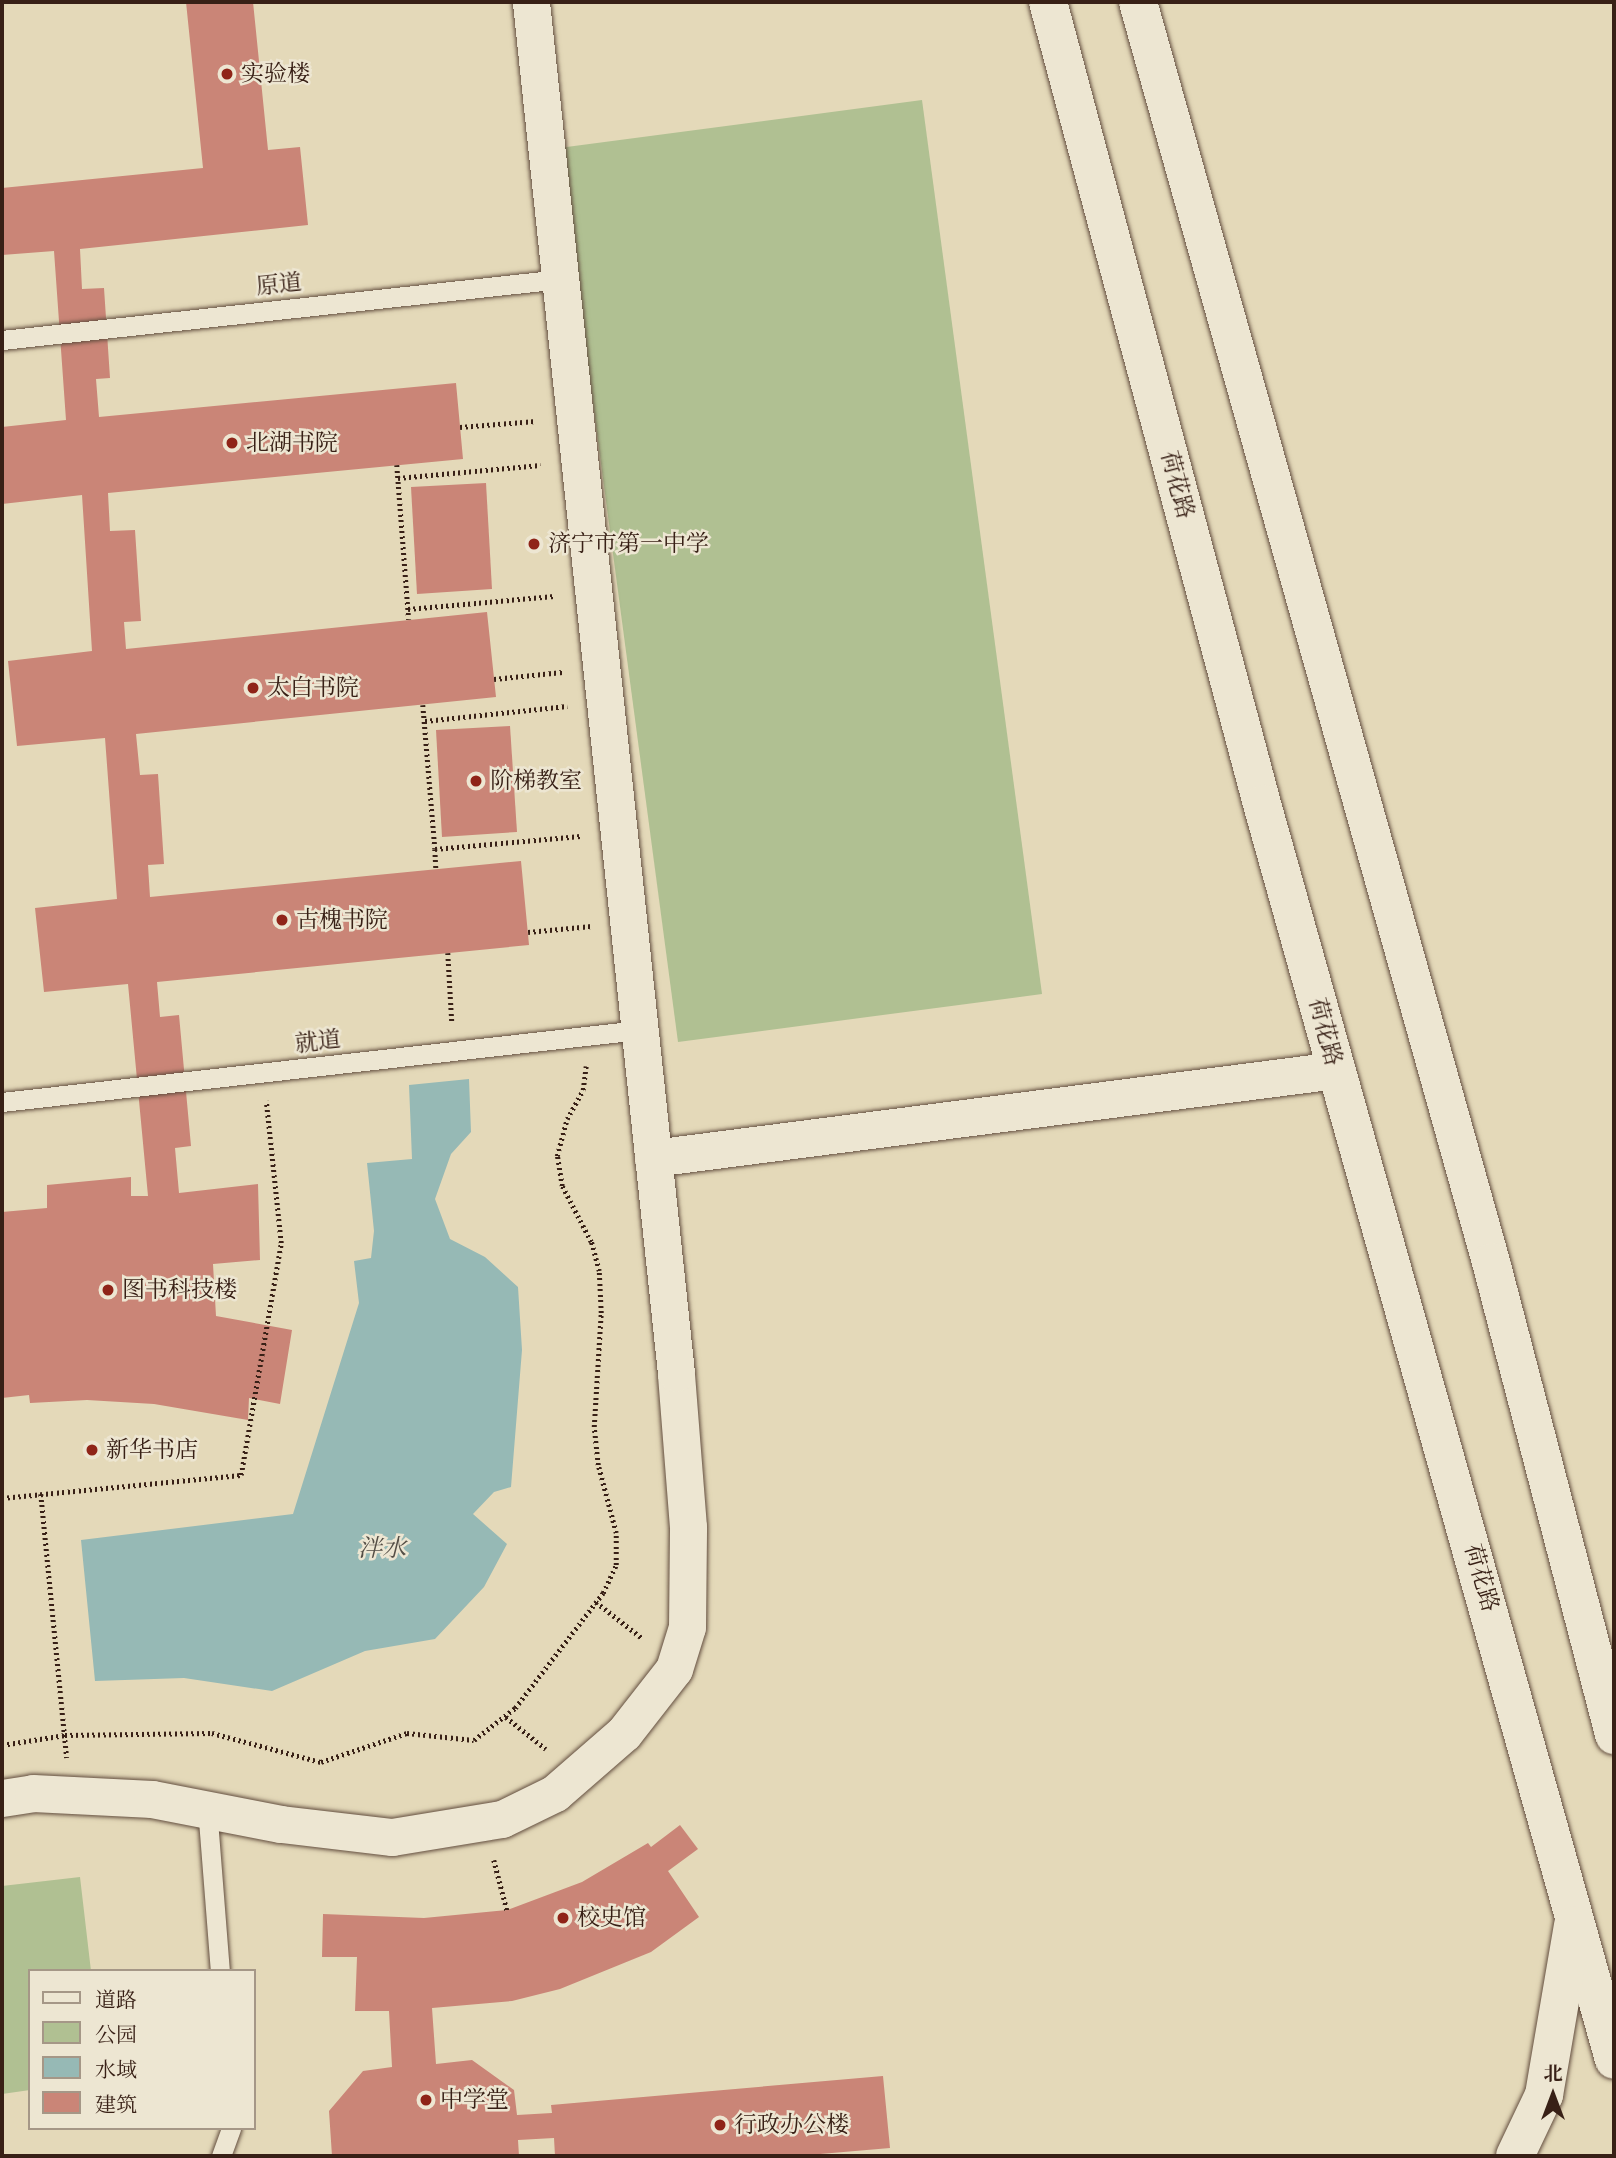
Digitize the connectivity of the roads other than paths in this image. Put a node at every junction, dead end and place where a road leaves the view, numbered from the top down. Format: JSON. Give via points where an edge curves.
{"nodes":[{"id":1,"x":531,"y":2,"type":"edge"},
{"id":2,"x":1048,"y":2,"type":"edge"},
{"id":3,"x":1138,"y":2,"type":"edge"},
{"id":4,"x":561,"y":279,"type":"junction"},
{"id":5,"x":2,"y":340,"type":"edge"},
{"id":6,"x":639,"y":1030,"type":"junction"},
{"id":7,"x":1336,"y":1070,"type":"junction"},
{"id":8,"x":2,"y":1102,"type":"edge"},
{"id":9,"x":653,"y":1158,"type":"junction"},
{"id":10,"x":1614,"y":1735,"type":"edge"},
{"id":11,"x":2,"y":1798,"type":"edge"},
{"id":12,"x":207,"y":1807,"type":"junction"},
{"id":13,"x":1575,"y":1909,"type":"junction"},
{"id":14,"x":220,"y":1969,"type":"edge"},
{"id":15,"x":1614,"y":2060,"type":"edge"},
{"id":16,"x":230,"y":2130,"type":"edge"},
{"id":17,"x":222,"y":2156,"type":"edge"},
{"id":18,"x":1516,"y":2156,"type":"edge"}],
"edges":[{"from":1,"to":4,"type":"street"},
{"from":2,"to":7,"type":"main road","name":"荷花路"},
{"from":3,"to":10,"type":"main road","via":[[1491,1262]]},
{"from":4,"to":5,"type":"lane","name":"原道"},
{"from":4,"to":6,"type":"street"},
{"from":6,"to":8,"type":"lane","name":"就道"},
{"from":6,"to":9,"type":"street"},
{"from":7,"to":9,"type":"street"},
{"from":7,"to":13,"type":"main road","name":"荷花路"},
{"from":9,"to":12,"type":"street","via":[[688,1527],[687,1627],[676,1664],[654,1701],[578,1775],[513,1814],[484,1822],[393,1837],[281,1824]]},
{"from":11,"to":12,"type":"street","via":[[33,1793]]},
{"from":12,"to":14,"type":"lane"},
{"from":13,"to":15,"type":"main road","name":"荷花路"},
{"from":13,"to":18,"type":"main road","via":[[1544,2095]]},
{"from":16,"to":17,"type":"lane"}]}
